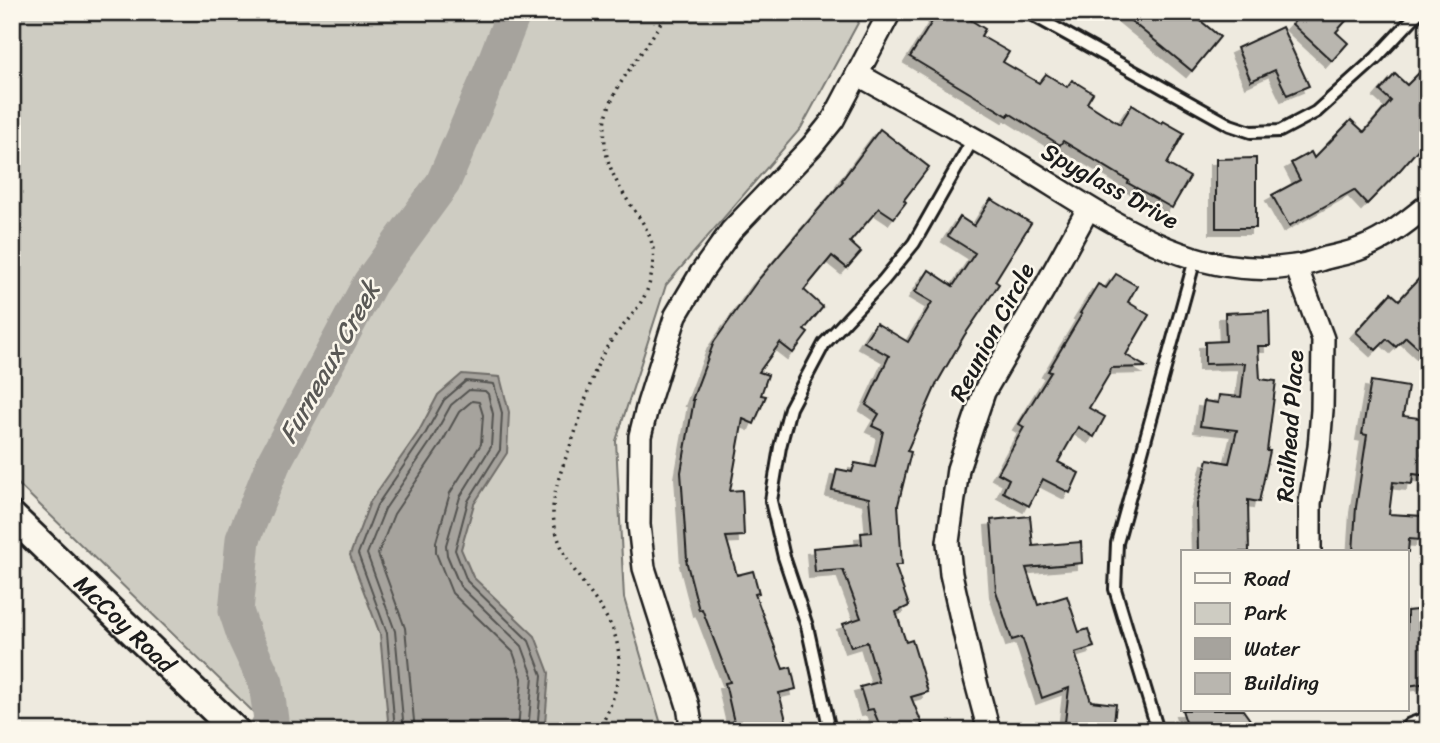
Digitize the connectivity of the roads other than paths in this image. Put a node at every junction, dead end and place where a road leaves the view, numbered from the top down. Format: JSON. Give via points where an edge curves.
{"nodes":[{"id":1,"x":890,"y":12,"type":"edge"},
{"id":2,"x":1027,"y":12,"type":"edge"},
{"id":3,"x":1419,"y":12,"type":"edge"},
{"id":4,"x":857,"y":74,"type":"junction"},
{"id":5,"x":973,"y":139,"type":"junction"},
{"id":6,"x":1428,"y":205,"type":"edge"},
{"id":7,"x":1088,"y":209,"type":"junction"},
{"id":8,"x":1195,"y":259,"type":"junction"},
{"id":9,"x":1296,"y":266,"type":"junction"},
{"id":10,"x":12,"y":516,"type":"edge"},
{"id":11,"x":1310,"y":550,"type":"edge"},
{"id":12,"x":1428,"y":726,"type":"edge"},
{"id":13,"x":236,"y":731,"type":"edge"},
{"id":14,"x":692,"y":731,"type":"edge"},
{"id":15,"x":830,"y":731,"type":"edge"},
{"id":16,"x":989,"y":731,"type":"edge"},
{"id":17,"x":1158,"y":731,"type":"edge"},
{"id":18,"x":1414,"y":731,"type":"edge"}],
"edges":[{"from":1,"to":4,"type":"street"},
{"from":2,"to":3,"type":"lane","via":[[1230,125],[1251,132],[1280,131],[1316,112]]},
{"from":4,"to":5,"type":"street","name":"Spyglass Drive"},
{"from":4,"to":14,"type":"street","via":[[832,120],[731,231],[701,273],[676,316],[648,404],[640,436],[639,525],[644,568]]},
{"from":5,"to":7,"type":"street","name":"Spyglass Drive"},
{"from":5,"to":15,"type":"lane","via":[[914,243],[824,344],[790,408],[771,501],[807,626]]},
{"from":6,"to":9,"type":"street","name":"Spyglass Drive","via":[[1362,248]]},
{"from":7,"to":8,"type":"street","name":"Spyglass Drive"},
{"from":7,"to":16,"type":"street","name":"Reunion Circle","via":[[984,392],[958,469],[948,542],[951,574]]},
{"from":8,"to":9,"type":"street","name":"Spyglass Drive","via":[[1258,269]]},
{"from":8,"to":17,"type":"lane","via":[[1117,543],[1115,589]]},
{"from":9,"to":11,"type":"street","name":"Railhead Place","via":[[1323,340]]},
{"from":10,"to":13,"type":"street","name":"McCoy Road"},
{"from":12,"to":18,"type":"street"}]}
